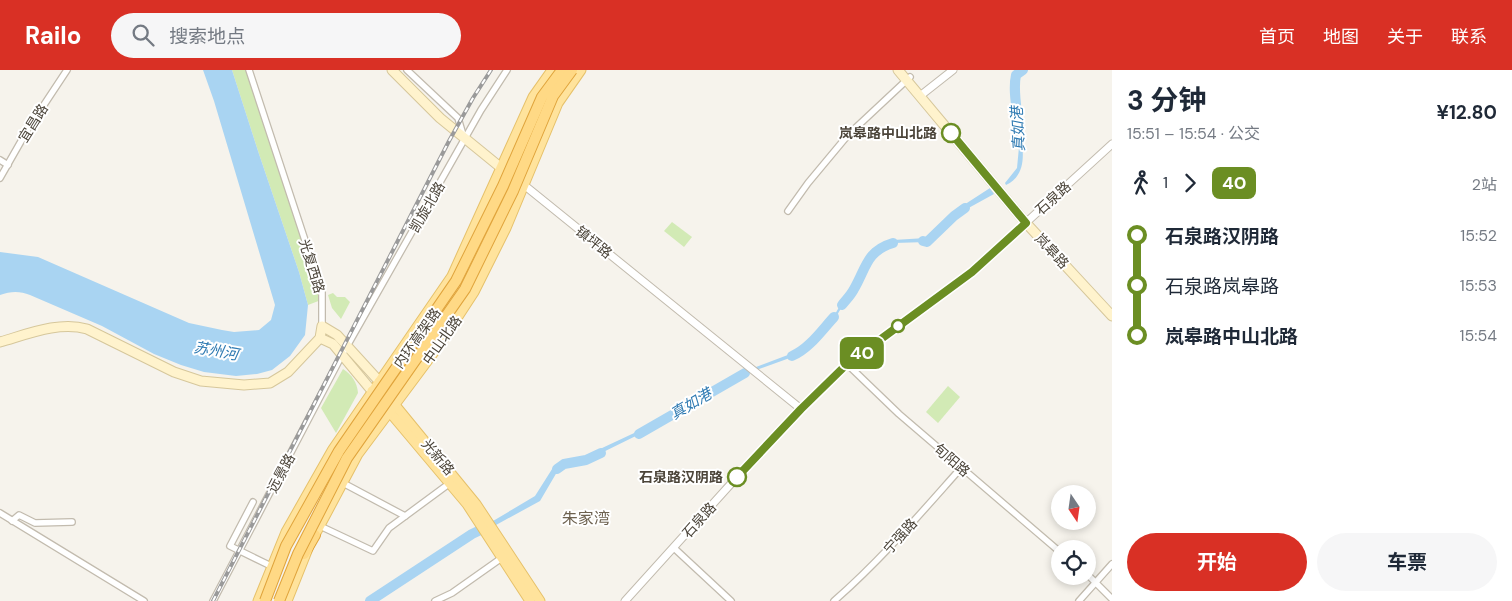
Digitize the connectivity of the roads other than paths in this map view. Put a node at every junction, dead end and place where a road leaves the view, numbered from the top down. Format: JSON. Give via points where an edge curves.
{"nodes":[{"id":1,"x":67,"y":70,"type":"edge"},
{"id":2,"x":249,"y":70,"type":"edge"},
{"id":3,"x":392,"y":70,"type":"edge"},
{"id":4,"x":407,"y":70,"type":"edge"},
{"id":5,"x":506,"y":70,"type":"edge"},
{"id":6,"x":552,"y":70,"type":"edge"},
{"id":7,"x":562,"y":70,"type":"edge"},
{"id":8,"x":572,"y":70,"type":"edge"},
{"id":9,"x":581,"y":70,"type":"edge"},
{"id":10,"x":898,"y":70,"type":"edge"},
{"id":11,"x":953,"y":70,"type":"edge"},
{"id":12,"x":907,"y":76,"type":"edge"},
{"id":13,"x":922,"y":95,"type":"junction"},
{"id":14,"x":465,"y":140,"type":"junction"},
{"id":15,"x":1112,"y":144,"type":"edge"},
{"id":16,"x":0,"y":160,"type":"edge"},
{"id":17,"x":8,"y":165,"type":"junction"},
{"id":18,"x":501,"y":168,"type":"junction"},
{"id":19,"x":0,"y":178,"type":"edge"},
{"id":20,"x":524,"y":185,"type":"junction"},
{"id":21,"x":788,"y":211,"type":"dead end"},
{"id":22,"x":1028,"y":221,"type":"junction"},
{"id":23,"x":1112,"y":310,"type":"edge"},
{"id":24,"x":1112,"y":316,"type":"edge"},
{"id":25,"x":322,"y":326,"type":"junction"},
{"id":26,"x":320,"y":338,"type":"junction"},
{"id":27,"x":0,"y":342,"type":"edge"},
{"id":28,"x":348,"y":346,"type":"junction"},
{"id":29,"x":342,"y":355,"type":"junction"},
{"id":30,"x":847,"y":364,"type":"junction"},
{"id":31,"x":379,"y":382,"type":"junction"},
{"id":32,"x":372,"y":391,"type":"junction"},
{"id":33,"x":392,"y":408,"type":"junction"},
{"id":34,"x":801,"y":409,"type":"junction"},
{"id":35,"x":961,"y":468,"type":"junction"},
{"id":36,"x":343,"y":483,"type":"junction"},
{"id":37,"x":450,"y":483,"type":"junction"},
{"id":38,"x":253,"y":502,"type":"dead end"},
{"id":39,"x":0,"y":513,"type":"edge"},
{"id":40,"x":405,"y":516,"type":"junction"},
{"id":41,"x":12,"y":520,"type":"junction"},
{"id":42,"x":72,"y":522,"type":"dead end"},
{"id":43,"x":485,"y":524,"type":"junction"},
{"id":44,"x":318,"y":530,"type":"junction"},
{"id":45,"x":1051,"y":544,"type":"edge"},
{"id":46,"x":674,"y":548,"type":"junction"},
{"id":47,"x":502,"y":550,"type":"junction"},
{"id":48,"x":240,"y":551,"type":"junction"},
{"id":49,"x":1112,"y":564,"type":"edge"},
{"id":50,"x":272,"y":566,"type":"junction"},
{"id":51,"x":1096,"y":582,"type":"joint"},
{"id":52,"x":1093,"y":585,"type":"edge"},
{"id":53,"x":1112,"y":599,"type":"edge"},
{"id":54,"x":144,"y":601,"type":"edge"},
{"id":55,"x":213,"y":601,"type":"edge"},
{"id":56,"x":258,"y":601,"type":"edge"},
{"id":57,"x":265,"y":601,"type":"edge"},
{"id":58,"x":279,"y":601,"type":"edge"},
{"id":59,"x":287,"y":601,"type":"edge"},
{"id":60,"x":435,"y":601,"type":"edge"},
{"id":61,"x":530,"y":601,"type":"edge"},
{"id":62,"x":540,"y":601,"type":"edge"},
{"id":63,"x":625,"y":601,"type":"edge"},
{"id":64,"x":731,"y":601,"type":"edge"},
{"id":65,"x":834,"y":601,"type":"edge"},
{"id":66,"x":1079,"y":601,"type":"edge"}],
"edges":[{"from":1,"to":17,"type":"street","name":"宜昌路"},
{"from":2,"to":25,"type":"street","name":"光复西路","via":[[322,292]]},
{"from":3,"to":14,"type":"main road","name":"镇坪路"},
{"from":4,"to":14,"type":"street","via":[[458,118]]},
{"from":5,"to":14,"type":"street","name":"凯旋北路"},
{"from":6,"to":18,"type":"main road","name":"中山北路","via":[[533,97]]},
{"from":7,"to":57,"type":"highway","name":"内环高架路","bridge":true,"via":[[542,97],[456,281],[339,451],[286,546]]},
{"from":8,"to":58,"type":"highway","name":"内环高架路","bridge":true,"via":[[553,96],[465,288],[347,458],[298,554]]},
{"from":9,"to":20,"type":"main road","name":"中山北路","via":[[558,103]]},
{"from":10,"to":12,"type":"main road","name":"岚皋路"},
{"from":11,"to":13,"type":"street"},
{"from":12,"to":13,"type":"main road","name":"岚皋路"},
{"from":12,"to":21,"type":"street","via":[[848,134]]},
{"from":13,"to":22,"type":"main road","name":"岚皋路"},
{"from":14,"to":18,"type":"main road","name":"镇坪路"},
{"from":14,"to":28,"type":"street","name":"凯旋北路"},
{"from":15,"to":22,"type":"street","name":"石泉路"},
{"from":16,"to":17,"type":"street"},
{"from":17,"to":19,"type":"street","name":"宜昌路"},
{"from":18,"to":20,"type":"main road","name":"镇坪路"},
{"from":18,"to":31,"type":"main road","name":"中山北路","via":[[452,276]]},
{"from":20,"to":33,"type":"main road","name":"中山北路","via":[[474,292]]},
{"from":20,"to":34,"type":"street","name":"镇坪路"},
{"from":22,"to":23,"type":"main road","name":"岚皋路"},
{"from":22,"to":24,"type":"main road","name":"岚皋路"},
{"from":22,"to":30,"type":"street","name":"石泉路","via":[[972,272]]},
{"from":25,"to":26,"type":"main road","name":"光复西路"},
{"from":25,"to":28,"type":"main road","name":"光新路"},
{"from":26,"to":27,"type":"main road","via":[[288,372],[270,383],[244,385],[201,381],[174,372],[88,329],[68,325]]},
{"from":26,"to":29,"type":"main road","name":"光新路","via":[[333,344]]},
{"from":28,"to":29,"type":"street","name":"远景路"},
{"from":28,"to":31,"type":"main road","name":"光新路"},
{"from":29,"to":32,"type":"main road","name":"光新路"},
{"from":29,"to":48,"type":"street","name":"远景路"},
{"from":30,"to":34,"type":"street","name":"石泉路"},
{"from":30,"to":35,"type":"street","name":"旬阳路"},
{"from":31,"to":32,"type":"main road","name":"中山北路"},
{"from":31,"to":33,"type":"main road","name":"光新路"},
{"from":32,"to":33,"type":"main road","name":"光新路"},
{"from":32,"to":50,"type":"main road","name":"中山北路","via":[[333,449],[286,532]]},
{"from":33,"to":36,"type":"main road","name":"中山北路","via":[[358,454]]},
{"from":33,"to":37,"type":"main road","name":"光新路"},
{"from":33,"to":43,"type":"main road","name":"光新路","via":[[470,497]]},
{"from":34,"to":46,"type":"street","name":"石泉路"},
{"from":35,"to":45,"type":"street","name":"旬阳路"},
{"from":35,"to":65,"type":"street","name":"宁强路","via":[[885,553]]},
{"from":36,"to":40,"type":"street"},
{"from":36,"to":44,"type":"main road","name":"中山北路"},
{"from":37,"to":40,"type":"street"},
{"from":37,"to":43,"type":"main road","name":"光新路"},
{"from":38,"to":48,"type":"street","via":[[230,546]]},
{"from":39,"to":41,"type":"street"},
{"from":40,"to":44,"type":"street","via":[[388,528],[373,551]]},
{"from":41,"to":42,"type":"street","via":[[19,514],[34,523]]},
{"from":41,"to":54,"type":"street"},
{"from":43,"to":47,"type":"main road","name":"光新路"},
{"from":44,"to":59,"type":"main road","name":"中山北路"},
{"from":44,"to":59,"type":"highway","via":[[304,554]]},
{"from":46,"to":63,"type":"street","name":"石泉路"},
{"from":46,"to":64,"type":"street"},
{"from":47,"to":60,"type":"street","via":[[452,593]]},
{"from":47,"to":61,"type":"main road","name":"光新路"},
{"from":47,"to":62,"type":"main road","name":"光新路"},
{"from":48,"to":50,"type":"street"},
{"from":48,"to":55,"type":"street","name":"远景路"},
{"from":49,"to":51,"type":"street"},
{"from":50,"to":56,"type":"main road","name":"中山北路"},
{"from":51,"to":53,"type":"street"},
{"from":52,"to":66,"type":"street"}]}
